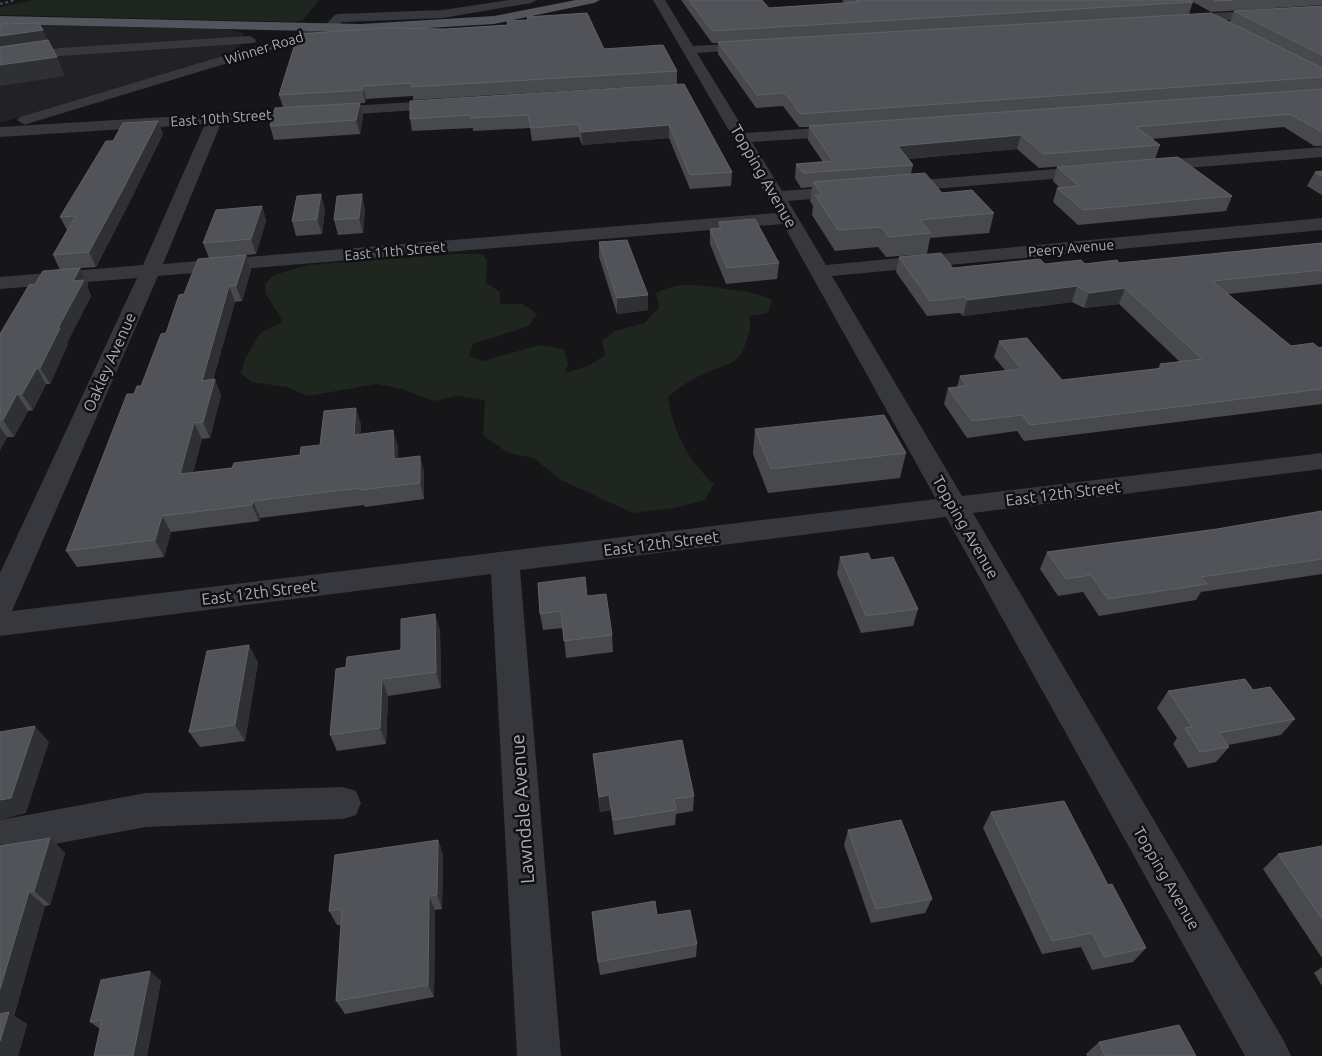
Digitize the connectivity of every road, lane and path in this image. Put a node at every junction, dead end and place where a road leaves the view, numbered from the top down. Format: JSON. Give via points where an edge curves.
{"nodes":[{"id":1,"x":531,"y":0,"type":"edge"},
{"id":2,"x":594,"y":0,"type":"edge"},
{"id":3,"x":659,"y":0,"type":"edge"},
{"id":4,"x":1184,"y":4,"type":"edge"},
{"id":5,"x":1322,"y":11,"type":"edge"},
{"id":6,"x":318,"y":14,"type":"dead end"},
{"id":7,"x":1209,"y":18,"type":"junction"},
{"id":8,"x":0,"y":20,"type":"edge"},
{"id":9,"x":1166,"y":20,"type":"edge"},
{"id":10,"x":334,"y":23,"type":"junction"},
{"id":11,"x":254,"y":26,"type":"junction"},
{"id":12,"x":306,"y":28,"type":"junction"},
{"id":13,"x":1234,"y":31,"type":"edge"},
{"id":14,"x":772,"y":44,"type":"edge"},
{"id":15,"x":248,"y":47,"type":"junction"},
{"id":16,"x":689,"y":50,"type":"junction"},
{"id":17,"x":0,"y":61,"type":"edge"},
{"id":18,"x":712,"y":88,"type":"junction"},
{"id":19,"x":695,"y":89,"type":"dead end"},
{"id":20,"x":460,"y":103,"type":"edge"},
{"id":21,"x":215,"y":118,"type":"junction"},
{"id":22,"x":0,"y":128,"type":"edge"},
{"id":23,"x":857,"y":130,"type":"edge"},
{"id":24,"x":0,"y":132,"type":"edge"},
{"id":25,"x":743,"y":138,"type":"junction"},
{"id":26,"x":1322,"y":152,"type":"edge"},
{"id":27,"x":1133,"y":168,"type":"edge"},
{"id":28,"x":1113,"y":169,"type":"edge"},
{"id":29,"x":884,"y":188,"type":"edge"},
{"id":30,"x":864,"y":190,"type":"edge"},
{"id":31,"x":777,"y":197,"type":"junction"},
{"id":32,"x":789,"y":218,"type":"junction"},
{"id":33,"x":1322,"y":224,"type":"edge"},
{"id":34,"x":150,"y":271,"type":"junction"},
{"id":35,"x":820,"y":271,"type":"junction"},
{"id":36,"x":0,"y":283,"type":"edge"},
{"id":37,"x":1322,"y":462,"type":"edge"},
{"id":38,"x":954,"y":506,"type":"junction"},
{"id":39,"x":505,"y":562,"type":"junction"},
{"id":40,"x":0,"y":604,"type":"edge"},
{"id":41,"x":0,"y":624,"type":"edge"},
{"id":42,"x":343,"y":803,"type":"dead end"},
{"id":43,"x":0,"y":837,"type":"edge"},
{"id":44,"x":539,"y":1056,"type":"edge"},
{"id":45,"x":1269,"y":1056,"type":"edge"}],
"edges":[{"from":1,"to":10,"type":"street","via":[[443,14]]},
{"from":2,"to":10,"type":"main road","name":"Winner Road","via":[[494,20],[410,27]]},
{"from":3,"to":16,"type":"street","name":"Topping Avenue"},
{"from":4,"to":7,"type":"street"},
{"from":5,"to":7,"type":"street"},
{"from":6,"to":12,"type":"street"},
{"from":7,"to":9,"type":"street"},
{"from":7,"to":13,"type":"street"},
{"from":8,"to":11,"type":"main road"},
{"from":10,"to":12,"type":"main road"},
{"from":10,"to":15,"type":"street","name":"Winner Road"},
{"from":11,"to":12,"type":"main road"},
{"from":11,"to":15,"type":"street"},
{"from":14,"to":16,"type":"street"},
{"from":15,"to":17,"type":"street","via":[[60,52]]},
{"from":15,"to":22,"type":"street","name":"Winner Road"},
{"from":16,"to":18,"type":"street","name":"Topping Avenue"},
{"from":18,"to":19,"type":"street"},
{"from":18,"to":25,"type":"street","name":"Topping Avenue"},
{"from":20,"to":21,"type":"street","name":"East 10th Street"},
{"from":21,"to":24,"type":"street","name":"East 10th Street"},
{"from":21,"to":34,"type":"street","name":"Oakley Avenue"},
{"from":23,"to":25,"type":"street"},
{"from":25,"to":31,"type":"street","name":"Topping Avenue"},
{"from":26,"to":27,"type":"street"},
{"from":28,"to":29,"type":"street"},
{"from":30,"to":31,"type":"street"},
{"from":31,"to":32,"type":"street","name":"Topping Avenue"},
{"from":32,"to":34,"type":"street","name":"East 11th Street"},
{"from":32,"to":35,"type":"street","name":"Topping Avenue"},
{"from":33,"to":35,"type":"street","name":"Peery Avenue"},
{"from":34,"to":36,"type":"street","name":"East 11th Street"},
{"from":34,"to":40,"type":"street","name":"Oakley Avenue"},
{"from":35,"to":38,"type":"street","name":"Topping Avenue"},
{"from":37,"to":38,"type":"street","name":"East 12th Street"},
{"from":38,"to":39,"type":"street","name":"East 12th Street"},
{"from":38,"to":45,"type":"street","name":"Topping Avenue"},
{"from":39,"to":41,"type":"street","name":"East 12th Street"},
{"from":39,"to":44,"type":"street","name":"Lawndale Avenue"},
{"from":42,"to":43,"type":"street","via":[[146,810]]}]}
